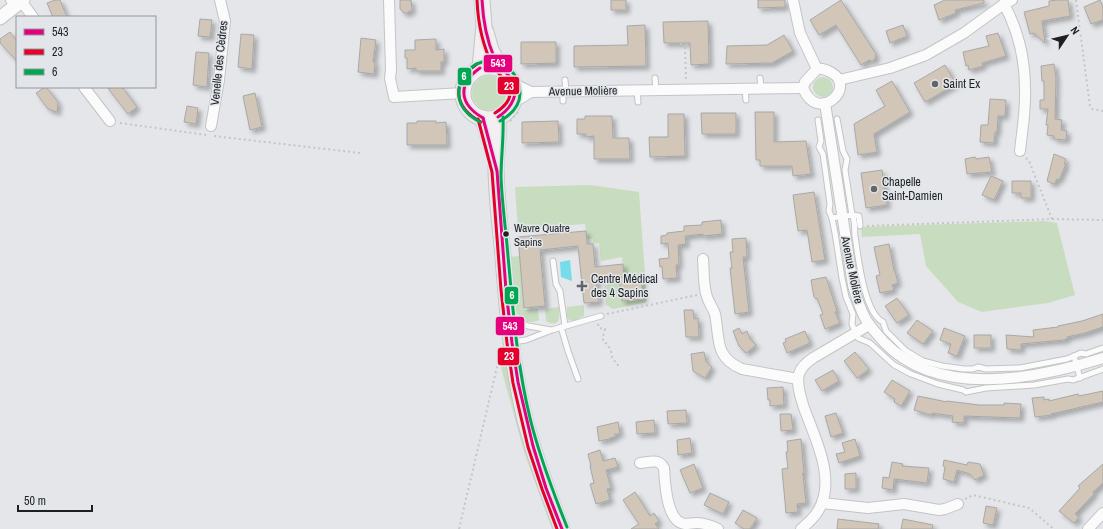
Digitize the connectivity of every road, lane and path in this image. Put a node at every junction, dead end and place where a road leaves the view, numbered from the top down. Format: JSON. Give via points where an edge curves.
{"nodes":[{"id":1,"x":18,"y":0,"type":"edge"},
{"id":2,"x":220,"y":0,"type":"edge"},
{"id":3,"x":389,"y":0,"type":"edge"},
{"id":4,"x":482,"y":0,"type":"edge"},
{"id":5,"x":793,"y":0,"type":"edge"},
{"id":6,"x":1076,"y":0,"type":"edge"},
{"id":7,"x":1008,"y":2,"type":"edge"},
{"id":8,"x":31,"y":16,"type":"edge"},
{"id":9,"x":0,"y":18,"type":"edge"},
{"id":10,"x":484,"y":25,"type":"junction"},
{"id":11,"x":681,"y":43,"type":"dead end"},
{"id":12,"x":686,"y":45,"type":"junction"},
{"id":13,"x":690,"y":45,"type":"dead end"},
{"id":14,"x":480,"y":68,"type":"junction"},
{"id":15,"x":816,"y":69,"type":"junction"},
{"id":16,"x":502,"y":70,"type":"junction"},
{"id":17,"x":655,"y":78,"type":"dead end"},
{"id":18,"x":686,"y":79,"type":"dead end"},
{"id":19,"x":565,"y":80,"type":"dead end"},
{"id":20,"x":839,"y":80,"type":"junction"},
{"id":21,"x":514,"y":84,"type":"junction"},
{"id":22,"x":85,"y":88,"type":"edge"},
{"id":23,"x":745,"y":88,"type":"junction"},
{"id":24,"x":803,"y":88,"type":"junction"},
{"id":25,"x":637,"y":90,"type":"junction"},
{"id":26,"x":656,"y":90,"type":"junction"},
{"id":27,"x":531,"y":92,"type":"junction"},
{"id":28,"x":464,"y":93,"type":"junction"},
{"id":29,"x":564,"y":95,"type":"junction"},
{"id":30,"x":746,"y":100,"type":"dead end"},
{"id":31,"x":638,"y":102,"type":"dead end"},
{"id":32,"x":513,"y":103,"type":"junction"},
{"id":33,"x":825,"y":103,"type":"junction"},
{"id":34,"x":1103,"y":111,"type":"edge"},
{"id":35,"x":491,"y":117,"type":"junction"},
{"id":36,"x":837,"y":119,"type":"dead end"},
{"id":37,"x":818,"y":120,"type":"dead end"},
{"id":38,"x":110,"y":121,"type":"joint"},
{"id":39,"x":211,"y":126,"type":"dead end"},
{"id":40,"x":1020,"y":151,"type":"joint"},
{"id":41,"x":833,"y":152,"type":"junction"},
{"id":42,"x":360,"y":153,"type":"dead end"},
{"id":43,"x":842,"y":217,"type":"junction"},
{"id":44,"x":1052,"y":219,"type":"junction"},
{"id":45,"x":1103,"y":220,"type":"edge"},
{"id":46,"x":860,"y":226,"type":"joint"},
{"id":47,"x":703,"y":259,"type":"dead end"},
{"id":48,"x":553,"y":260,"type":"dead end"},
{"id":49,"x":706,"y":293,"type":"junction"},
{"id":50,"x":598,"y":316,"type":"junction"},
{"id":51,"x":508,"y":318,"type":"junction"},
{"id":52,"x":874,"y":322,"type":"junction"},
{"id":53,"x":563,"y":327,"type":"junction"},
{"id":54,"x":552,"y":330,"type":"junction"},
{"id":55,"x":856,"y":333,"type":"junction"},
{"id":56,"x":506,"y":345,"type":"junction"},
{"id":57,"x":1103,"y":348,"type":"edge"},
{"id":58,"x":1103,"y":358,"type":"edge"},
{"id":59,"x":1076,"y":361,"type":"junction"},
{"id":60,"x":618,"y":366,"type":"dead end"},
{"id":61,"x":973,"y":369,"type":"junction"},
{"id":62,"x":1103,"y":369,"type":"edge"},
{"id":63,"x":1080,"y":378,"type":"junction"},
{"id":64,"x":578,"y":379,"type":"dead end"},
{"id":65,"x":798,"y":379,"type":"junction"},
{"id":66,"x":973,"y":379,"type":"junction"},
{"id":67,"x":974,"y":390,"type":"junction"},
{"id":68,"x":640,"y":463,"type":"dead end"},
{"id":69,"x":822,"y":503,"type":"junction"},
{"id":70,"x":958,"y":504,"type":"joint"},
{"id":71,"x":1103,"y":513,"type":"edge"},
{"id":72,"x":459,"y":529,"type":"edge"},
{"id":73,"x":562,"y":529,"type":"edge"},
{"id":74,"x":718,"y":529,"type":"edge"},
{"id":75,"x":801,"y":529,"type":"edge"},
{"id":76,"x":1054,"y":529,"type":"edge"},
{"id":77,"x":1088,"y":529,"type":"edge"}],
"edges":[{"from":1,"to":8,"type":"street"},
{"from":1,"to":9,"type":"street"},
{"from":2,"to":39,"type":"street","name":"Venelle des Cèdres","via":[[225,21],[224,36]]},
{"from":3,"to":28,"type":"street","via":[[390,78],[394,97]]},
{"from":4,"to":10,"type":"main road"},
{"from":5,"to":15,"type":"street","via":[[800,33]]},
{"from":6,"to":34,"type":"path","via":[[1090,106],[1092,109]]},
{"from":7,"to":20,"type":"street","via":[[964,33],[926,55],[890,68]]},
{"from":7,"to":40,"type":"street","via":[[1024,66],[1025,91]]},
{"from":10,"to":14,"type":"main road"},
{"from":10,"to":16,"type":"main road","via":[[491,50]]},
{"from":11,"to":12,"type":"path"},
{"from":12,"to":13,"type":"path"},
{"from":12,"to":18,"type":"path"},
{"from":14,"to":16,"type":"main road"},
{"from":14,"to":28,"type":"main road","via":[[466,81]]},
{"from":15,"to":20,"type":"street","via":[[829,71]]},
{"from":15,"to":24,"type":"street"},
{"from":16,"to":21,"type":"main road"},
{"from":17,"to":26,"type":"lane"},
{"from":19,"to":29,"type":"lane"},
{"from":20,"to":33,"type":"street","via":[[838,94]]},
{"from":21,"to":27,"type":"street","name":"Avenue Molière"},
{"from":21,"to":32,"type":"main road"},
{"from":22,"to":38,"type":"street"},
{"from":23,"to":24,"type":"street","name":"Avenue Molière","via":[[761,83]]},
{"from":23,"to":26,"type":"street","name":"Avenue Molière"},
{"from":23,"to":30,"type":"lane"},
{"from":24,"to":33,"type":"street","via":[[812,100]]},
{"from":25,"to":26,"type":"street","name":"Avenue Molière"},
{"from":25,"to":29,"type":"street","name":"Avenue Molière"},
{"from":25,"to":31,"type":"lane"},
{"from":27,"to":29,"type":"street","name":"Avenue Molière"},
{"from":27,"to":32,"type":"street","name":"Avenue Molière"},
{"from":28,"to":35,"type":"main road","via":[[465,101],[472,112]]},
{"from":32,"to":35,"type":"main road","via":[[504,114]]},
{"from":33,"to":41,"type":"street","name":"Avenue Molière"},
{"from":35,"to":51,"type":"main road","via":[[499,136],[496,166]]},
{"from":36,"to":41,"type":"lane"},
{"from":37,"to":41,"type":"lane","via":[[821,141],[819,147]]},
{"from":38,"to":42,"type":"path"},
{"from":40,"to":44,"type":"path","via":[[1029,161]]},
{"from":41,"to":43,"type":"street","name":"Avenue Molière"},
{"from":43,"to":46,"type":"lane","via":[[859,216]]},
{"from":43,"to":52,"type":"street","name":"Avenue Molière","via":[[853,284],[860,307]]},
{"from":43,"to":55,"type":"lane","via":[[842,278]]},
{"from":44,"to":45,"type":"path"},
{"from":44,"to":46,"type":"path"},
{"from":47,"to":49,"type":"street"},
{"from":48,"to":53,"type":"lane","via":[[556,284],[560,291]]},
{"from":49,"to":50,"type":"path"},
{"from":49,"to":65,"type":"street","via":[[715,315],[718,343],[727,360],[746,370]]},
{"from":50,"to":53,"type":"lane"},
{"from":50,"to":60,"type":"path","via":[[599,328],[605,329],[603,342],[610,349],[612,358]]},
{"from":51,"to":54,"type":"lane","via":[[528,326]]},
{"from":51,"to":56,"type":"main road"},
{"from":52,"to":55,"type":"street"},
{"from":52,"to":61,"type":"lane","via":[[883,322],[886,331],[906,351],[923,360],[942,366]]},
{"from":52,"to":66,"type":"street","name":"Avenue Molière","via":[[890,348],[914,365],[953,378]]},
{"from":53,"to":54,"type":"lane"},
{"from":53,"to":64,"type":"lane"},
{"from":54,"to":56,"type":"lane"},
{"from":55,"to":65,"type":"street","via":[[810,360],[802,368]]},
{"from":55,"to":67,"type":"lane","via":[[858,338],[870,343],[894,365],[911,374],[966,392]]},
{"from":56,"to":72,"type":"path"},
{"from":56,"to":73,"type":"main road","via":[[517,379],[525,419],[549,497]]},
{"from":57,"to":59,"type":"lane"},
{"from":58,"to":59,"type":"street","name":"Avenue Molière"},
{"from":59,"to":61,"type":"lane","via":[[1020,368]]},
{"from":59,"to":63,"type":"lane"},
{"from":59,"to":66,"type":"street","name":"Avenue Molière","via":[[1026,376]]},
{"from":61,"to":66,"type":"lane"},
{"from":62,"to":63,"type":"lane"},
{"from":63,"to":67,"type":"lane","via":[[1021,387]]},
{"from":65,"to":69,"type":"street","via":[[800,393],[826,473]]},
{"from":66,"to":67,"type":"lane"},
{"from":68,"to":74,"type":"street","via":[[657,461],[662,464],[667,498],[678,522],[704,523]]},
{"from":69,"to":70,"type":"street","via":[[868,508],[904,504],[938,510]]},
{"from":69,"to":75,"type":"street","via":[[815,515]]},
{"from":70,"to":76,"type":"path","via":[[973,496],[1023,506]]},
{"from":71,"to":77,"type":"street"}]}
